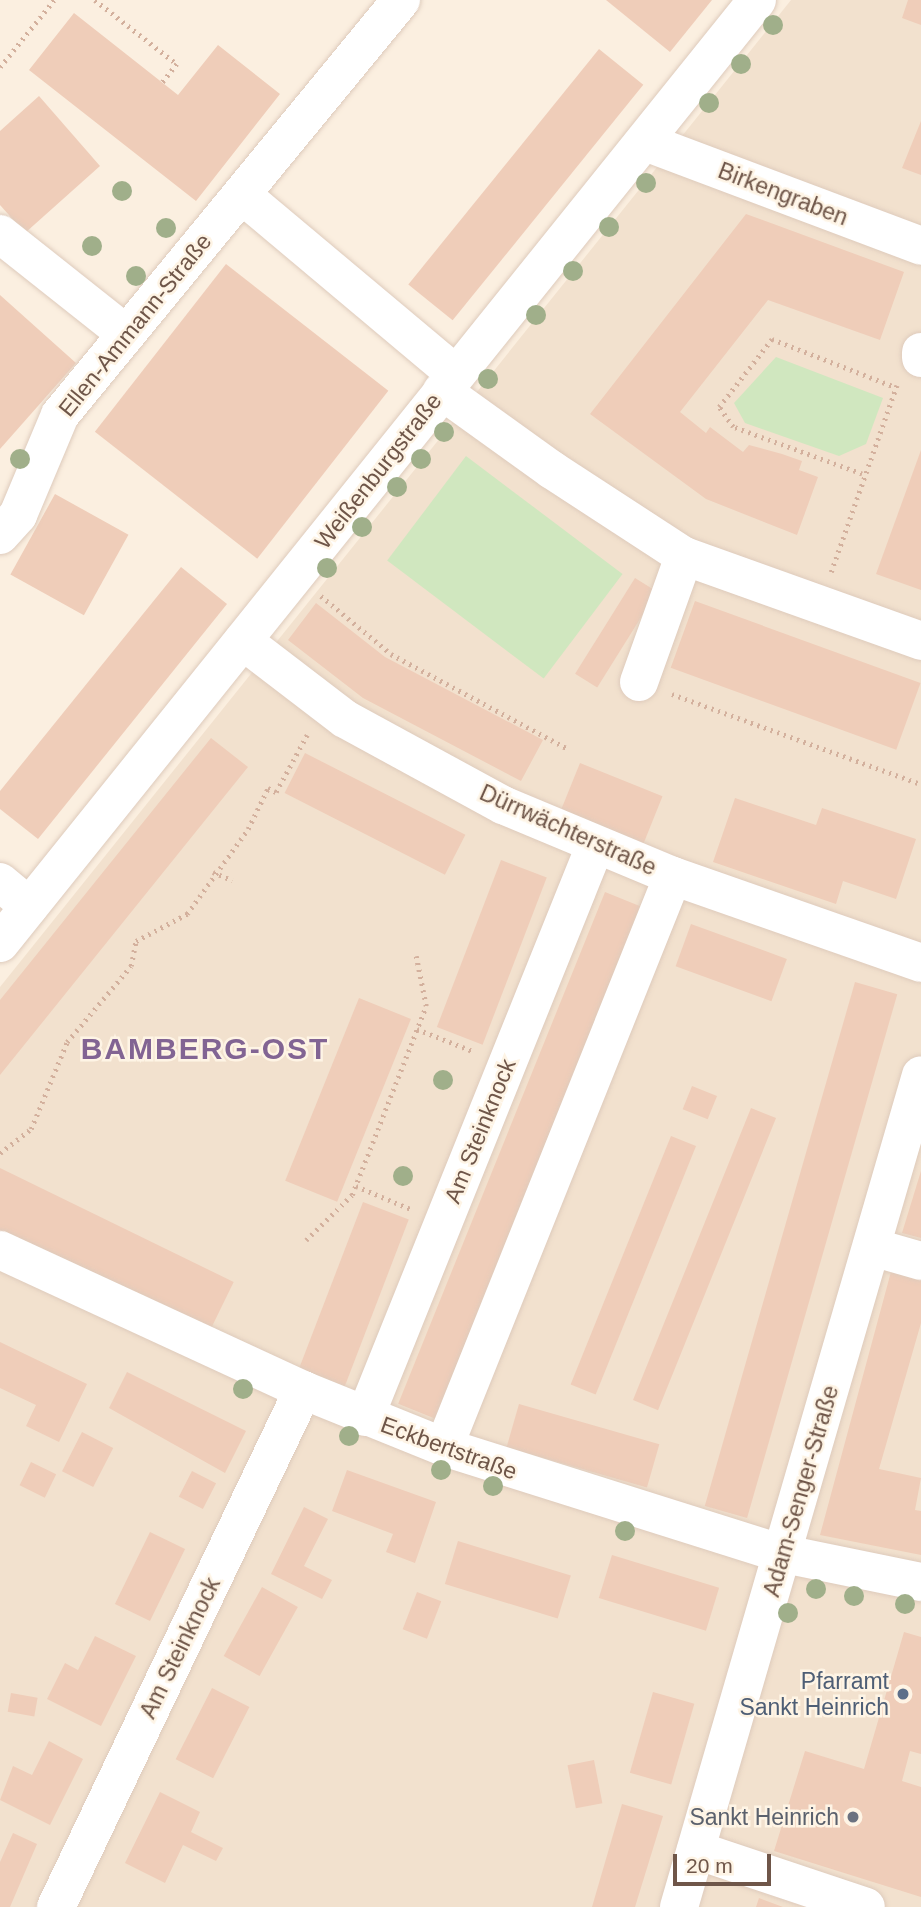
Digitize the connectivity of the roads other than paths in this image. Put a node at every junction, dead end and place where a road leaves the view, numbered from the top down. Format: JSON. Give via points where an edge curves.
{"nodes":[{"id":1,"x":401,"y":0,"type":"edge"},
{"id":2,"x":757,"y":0,"type":"edge"},
{"id":3,"x":645,"y":142,"type":"junction"},
{"id":4,"x":242,"y":195,"type":"junction"},
{"id":5,"x":0,"y":234,"type":"edge"},
{"id":6,"x":921,"y":246,"type":"edge"},
{"id":7,"x":126,"y":334,"type":"junction"},
{"id":8,"x":449,"y":383,"type":"junction"},
{"id":9,"x":0,"y":535,"type":"edge"},
{"id":10,"x":684,"y":556,"type":"junction"},
{"id":11,"x":243,"y":641,"type":"junction"},
{"id":12,"x":921,"y":641,"type":"edge"},
{"id":13,"x":639,"y":682,"type":"road end"},
{"id":14,"x":596,"y":846,"type":"junction"},
{"id":15,"x":673,"y":876,"type":"junction"},
{"id":16,"x":0,"y":882,"type":"edge"},
{"id":17,"x":29,"y":906,"type":"junction"},
{"id":18,"x":0,"y":943,"type":"edge"},
{"id":19,"x":921,"y":963,"type":"edge"},
{"id":20,"x":921,"y":1075,"type":"edge"},
{"id":21,"x":872,"y":1247,"type":"junction"},
{"id":22,"x":0,"y":1250,"type":"edge"},
{"id":23,"x":921,"y":1261,"type":"edge"},
{"id":24,"x":303,"y":1390,"type":"junction"},
{"id":25,"x":365,"y":1417,"type":"junction"},
{"id":26,"x":444,"y":1447,"type":"junction"},
{"id":27,"x":784,"y":1554,"type":"junction"},
{"id":28,"x":921,"y":1582,"type":"edge"},
{"id":29,"x":696,"y":1850,"type":"junction"},
{"id":30,"x":56,"y":1907,"type":"edge"},
{"id":31,"x":679,"y":1907,"type":"edge"},
{"id":32,"x":866,"y":1907,"type":"edge"}],
"edges":[{"from":1,"to":4,"type":"street","name":"Ellen-Ammann-Straße"},
{"from":2,"to":3,"type":"street","name":"Weißenburgstraße"},
{"from":3,"to":6,"type":"street","name":"Birkengraben"},
{"from":3,"to":8,"type":"street","name":"Weißenburgstraße"},
{"from":4,"to":7,"type":"street","name":"Ellen-Ammann-Straße"},
{"from":4,"to":8,"type":"street"},
{"from":5,"to":7,"type":"street"},
{"from":7,"to":9,"type":"street","name":"Ellen-Ammann-Straße","via":[[60,415],[18,515]]},
{"from":8,"to":10,"type":"street","via":[[552,470]]},
{"from":8,"to":11,"type":"street","name":"Weißenburgstraße"},
{"from":10,"to":12,"type":"street"},
{"from":10,"to":13,"type":"street"},
{"from":11,"to":14,"type":"street","name":"Dürrwächterstraße","via":[[324,704],[411,757]]},
{"from":11,"to":17,"type":"street","name":"Weißenburgstraße"},
{"from":14,"to":15,"type":"street","name":"Dürrwächterstraße"},
{"from":14,"to":25,"type":"street","name":"Am Steinknock"},
{"from":15,"to":19,"type":"street","name":"Dürrwächterstraße"},
{"from":15,"to":26,"type":"street"},
{"from":16,"to":17,"type":"street"},
{"from":17,"to":18,"type":"street","name":"Weißenburgstraße"},
{"from":20,"to":21,"type":"street","name":"Adam-Senger-Straße"},
{"from":21,"to":23,"type":"street"},
{"from":21,"to":27,"type":"street","name":"Adam-Senger-Straße"},
{"from":22,"to":24,"type":"street","name":"Eckbertstraße"},
{"from":24,"to":25,"type":"street","name":"Eckbertstraße"},
{"from":24,"to":30,"type":"street","name":"Am Steinknock"},
{"from":25,"to":26,"type":"street","name":"Eckbertstraße"},
{"from":26,"to":27,"type":"street","name":"Eckbertstraße"},
{"from":27,"to":28,"type":"street","name":"Eckbertstraße"},
{"from":27,"to":29,"type":"street","name":"Adam-Senger-Straße"},
{"from":29,"to":31,"type":"street","name":"Adam-Senger-Straße"},
{"from":29,"to":32,"type":"street"}]}
